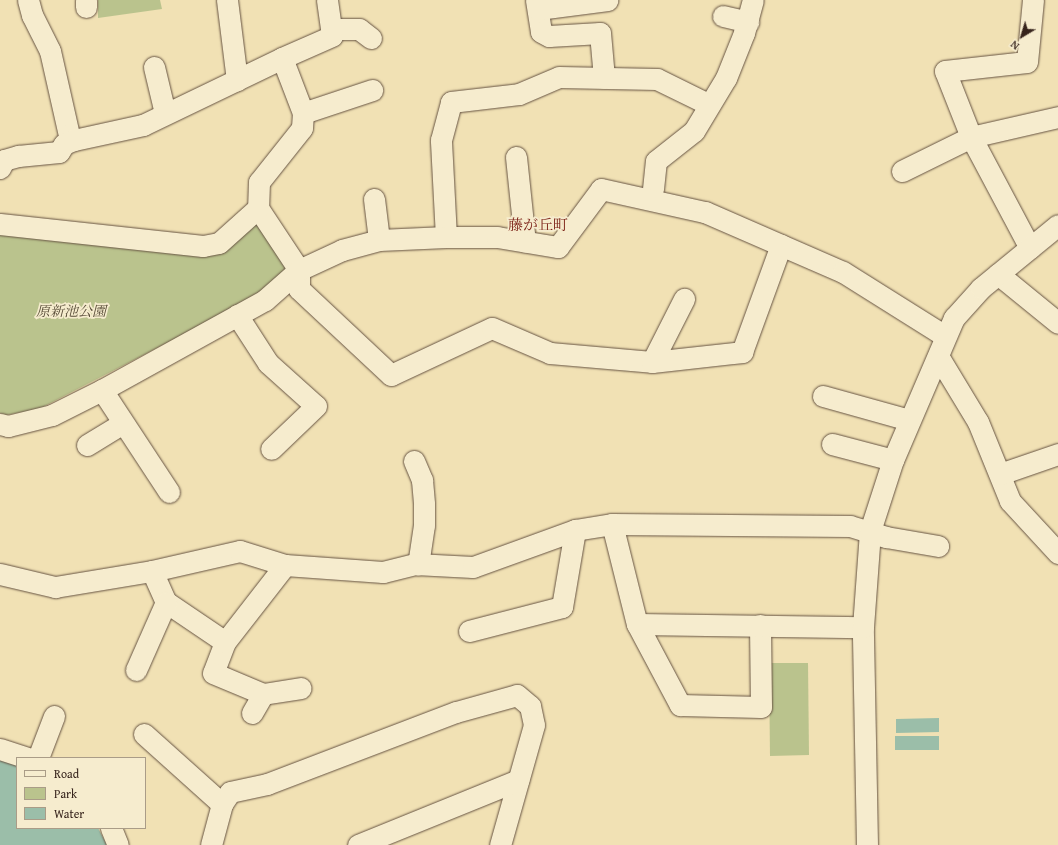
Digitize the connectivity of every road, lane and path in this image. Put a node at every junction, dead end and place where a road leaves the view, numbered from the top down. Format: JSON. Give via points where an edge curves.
{"nodes":[{"id":1,"x":28,"y":0,"type":"edge"},
{"id":2,"x":227,"y":0,"type":"edge"},
{"id":3,"x":327,"y":0,"type":"edge"},
{"id":4,"x":607,"y":0,"type":"edge"},
{"id":5,"x":753,"y":0,"type":"edge"},
{"id":6,"x":1033,"y":0,"type":"edge"},
{"id":7,"x":537,"y":4,"type":"edge"},
{"id":8,"x":723,"y":16,"type":"dead end"},
{"id":9,"x":748,"y":22,"type":"junction"},
{"id":10,"x":331,"y":29,"type":"junction"},
{"id":11,"x":371,"y":38,"type":"dead end"},
{"id":12,"x":282,"y":58,"type":"junction"},
{"id":13,"x":154,"y":67,"type":"dead end"},
{"id":14,"x":604,"y":78,"type":"junction"},
{"id":15,"x":237,"y":80,"type":"junction"},
{"id":16,"x":372,"y":90,"type":"dead end"},
{"id":17,"x":708,"y":104,"type":"junction"},
{"id":18,"x":165,"y":113,"type":"junction"},
{"id":19,"x":303,"y":113,"type":"junction"},
{"id":20,"x":1058,"y":117,"type":"edge"},
{"id":21,"x":971,"y":137,"type":"junction"},
{"id":22,"x":74,"y":140,"type":"junction"},
{"id":23,"x":516,"y":157,"type":"dead end"},
{"id":24,"x":0,"y":168,"type":"edge"},
{"id":25,"x":902,"y":171,"type":"dead end"},
{"id":26,"x":653,"y":189,"type":"dead end"},
{"id":27,"x":374,"y":199,"type":"dead end"},
{"id":28,"x":258,"y":208,"type":"junction"},
{"id":29,"x":0,"y":224,"type":"edge"},
{"id":30,"x":1058,"y":225,"type":"edge"},
{"id":31,"x":446,"y":237,"type":"junction"},
{"id":32,"x":379,"y":240,"type":"junction"},
{"id":33,"x":525,"y":242,"type":"junction"},
{"id":34,"x":781,"y":246,"type":"junction"},
{"id":35,"x":1030,"y":248,"type":"junction"},
{"id":36,"x":299,"y":270,"type":"junction"},
{"id":37,"x":998,"y":274,"type":"junction"},
{"id":38,"x":684,"y":299,"type":"dead end"},
{"id":39,"x":237,"y":315,"type":"junction"},
{"id":40,"x":1058,"y":323,"type":"edge"},
{"id":41,"x":945,"y":336,"type":"junction"},
{"id":42,"x":938,"y":356,"type":"junction"},
{"id":43,"x":652,"y":362,"type":"junction"},
{"id":44,"x":102,"y":390,"type":"junction"},
{"id":45,"x":823,"y":396,"type":"dead end"},
{"id":46,"x":909,"y":420,"type":"junction"},
{"id":47,"x":123,"y":422,"type":"junction"},
{"id":48,"x":0,"y":424,"type":"edge"},
{"id":49,"x":832,"y":444,"type":"dead end"},
{"id":50,"x":87,"y":445,"type":"dead end"},
{"id":51,"x":271,"y":449,"type":"dead end"},
{"id":52,"x":1058,"y":454,"type":"edge"},
{"id":53,"x":893,"y":460,"type":"junction"},
{"id":54,"x":414,"y":461,"type":"dead end"},
{"id":55,"x":1000,"y":474,"type":"junction"},
{"id":56,"x":169,"y":492,"type":"dead end"},
{"id":57,"x":612,"y":524,"type":"junction"},
{"id":58,"x":575,"y":530,"type":"junction"},
{"id":59,"x":870,"y":531,"type":"junction"},
{"id":60,"x":1054,"y":543,"type":"edge"},
{"id":61,"x":938,"y":546,"type":"dead end"},
{"id":62,"x":285,"y":565,"type":"junction"},
{"id":63,"x":418,"y":565,"type":"junction"},
{"id":64,"x":152,"y":571,"type":"junction"},
{"id":65,"x":0,"y":574,"type":"edge"},
{"id":66,"x":166,"y":602,"type":"junction"},
{"id":67,"x":638,"y":624,"type":"junction"},
{"id":68,"x":760,"y":626,"type":"junction"},
{"id":69,"x":863,"y":627,"type":"junction"},
{"id":70,"x":469,"y":630,"type":"dead end"},
{"id":71,"x":225,"y":642,"type":"junction"},
{"id":72,"x":136,"y":670,"type":"dead end"},
{"id":73,"x":301,"y":688,"type":"dead end"},
{"id":74,"x":263,"y":694,"type":"junction"},
{"id":75,"x":252,"y":713,"type":"dead end"},
{"id":76,"x":54,"y":716,"type":"dead end"},
{"id":77,"x":144,"y":734,"type":"dead end"},
{"id":78,"x":0,"y":749,"type":"edge"},
{"id":79,"x":25,"y":757,"type":"edge"},
{"id":80,"x":38,"y":757,"type":"edge"},
{"id":81,"x":518,"y":780,"type":"junction"},
{"id":82,"x":222,"y":804,"type":"junction"},
{"id":83,"x":111,"y":829,"type":"edge"},
{"id":84,"x":369,"y":843,"type":"edge"},
{"id":85,"x":118,"y":845,"type":"edge"},
{"id":86,"x":211,"y":845,"type":"edge"},
{"id":87,"x":500,"y":845,"type":"edge"},
{"id":88,"x":867,"y":845,"type":"edge"}],
"edges":[{"from":1,"to":22,"type":"street","via":[[50,51],[70,135]]},
{"from":2,"to":15,"type":"street"},
{"from":3,"to":10,"type":"street"},
{"from":4,"to":7,"type":"street"},
{"from":5,"to":9,"type":"street"},
{"from":6,"to":21,"type":"street","via":[[1027,62],[945,71]]},
{"from":7,"to":14,"type":"street","via":[[541,32],[549,36],[600,33]]},
{"from":8,"to":9,"type":"street"},
{"from":9,"to":17,"type":"street","via":[[726,78]]},
{"from":10,"to":11,"type":"street","via":[[359,28]]},
{"from":10,"to":12,"type":"street","via":[[332,36]]},
{"from":12,"to":15,"type":"street"},
{"from":12,"to":19,"type":"street"},
{"from":13,"to":18,"type":"street"},
{"from":14,"to":17,"type":"street","via":[[657,79]]},
{"from":14,"to":31,"type":"street","via":[[559,77],[520,94],[451,102],[441,140]]},
{"from":15,"to":18,"type":"street"},
{"from":16,"to":19,"type":"street"},
{"from":17,"to":26,"type":"street","via":[[694,131],[656,161]]},
{"from":18,"to":22,"type":"street","via":[[143,125]]},
{"from":19,"to":28,"type":"street","via":[[302,128],[259,182]]},
{"from":20,"to":21,"type":"street"},
{"from":21,"to":25,"type":"street"},
{"from":21,"to":35,"type":"street"},
{"from":22,"to":24,"type":"street","via":[[64,144],[59,152],[4,160]]},
{"from":23,"to":33,"type":"street"},
{"from":27,"to":32,"type":"street"},
{"from":28,"to":29,"type":"street","via":[[219,243],[203,246]]},
{"from":28,"to":36,"type":"street"},
{"from":30,"to":35,"type":"street"},
{"from":31,"to":32,"type":"street"},
{"from":31,"to":33,"type":"street","via":[[497,237]]},
{"from":32,"to":36,"type":"street","via":[[342,250]]},
{"from":33,"to":34,"type":"street","via":[[558,247],[601,188],[705,212]]},
{"from":34,"to":41,"type":"street","via":[[843,272]]},
{"from":34,"to":43,"type":"street","via":[[742,352]]},
{"from":35,"to":37,"type":"street"},
{"from":36,"to":39,"type":"street","via":[[265,300]]},
{"from":36,"to":43,"type":"street","via":[[299,289],[391,375],[492,328],[550,353]]},
{"from":37,"to":40,"type":"street"},
{"from":37,"to":41,"type":"street","via":[[966,303],[954,318]]},
{"from":38,"to":43,"type":"street"},
{"from":39,"to":44,"type":"street"},
{"from":39,"to":51,"type":"street","via":[[268,363],[316,406]]},
{"from":41,"to":42,"type":"street"},
{"from":42,"to":46,"type":"street"},
{"from":42,"to":55,"type":"street","via":[[978,422]]},
{"from":44,"to":47,"type":"street"},
{"from":44,"to":48,"type":"street","via":[[52,415],[8,426]]},
{"from":45,"to":46,"type":"street"},
{"from":46,"to":53,"type":"street"},
{"from":47,"to":50,"type":"street"},
{"from":47,"to":56,"type":"street"},
{"from":49,"to":53,"type":"street"},
{"from":52,"to":55,"type":"street"},
{"from":53,"to":59,"type":"street"},
{"from":54,"to":63,"type":"street","via":[[422,480],[424,504],[424,525]]},
{"from":55,"to":60,"type":"street","via":[[1010,501]]},
{"from":57,"to":58,"type":"street"},
{"from":57,"to":59,"type":"street","via":[[850,526]]},
{"from":57,"to":67,"type":"street"},
{"from":58,"to":63,"type":"street","via":[[473,567]]},
{"from":58,"to":70,"type":"street","via":[[562,607]]},
{"from":59,"to":61,"type":"street","via":[[886,537]]},
{"from":59,"to":69,"type":"street"},
{"from":62,"to":63,"type":"street","via":[[383,572]]},
{"from":62,"to":64,"type":"street","via":[[240,551]]},
{"from":62,"to":71,"type":"street"},
{"from":64,"to":65,"type":"street","via":[[55,586]]},
{"from":64,"to":66,"type":"street"},
{"from":66,"to":71,"type":"street"},
{"from":66,"to":72,"type":"street"},
{"from":67,"to":68,"type":"street"},
{"from":67,"to":68,"type":"street","via":[[680,705],[761,707]]},
{"from":68,"to":69,"type":"street"},
{"from":69,"to":88,"type":"street"},
{"from":71,"to":74,"type":"street","via":[[213,673]]},
{"from":73,"to":74,"type":"street"},
{"from":74,"to":75,"type":"street"},
{"from":76,"to":80,"type":"street"},
{"from":77,"to":82,"type":"street"},
{"from":78,"to":79,"type":"street"},
{"from":81,"to":82,"type":"street","via":[[534,725],[530,706],[518,695],[456,712],[267,784],[230,792]]},
{"from":81,"to":84,"type":"street"},
{"from":81,"to":87,"type":"street"},
{"from":82,"to":86,"type":"street"},
{"from":83,"to":85,"type":"street"}]}
